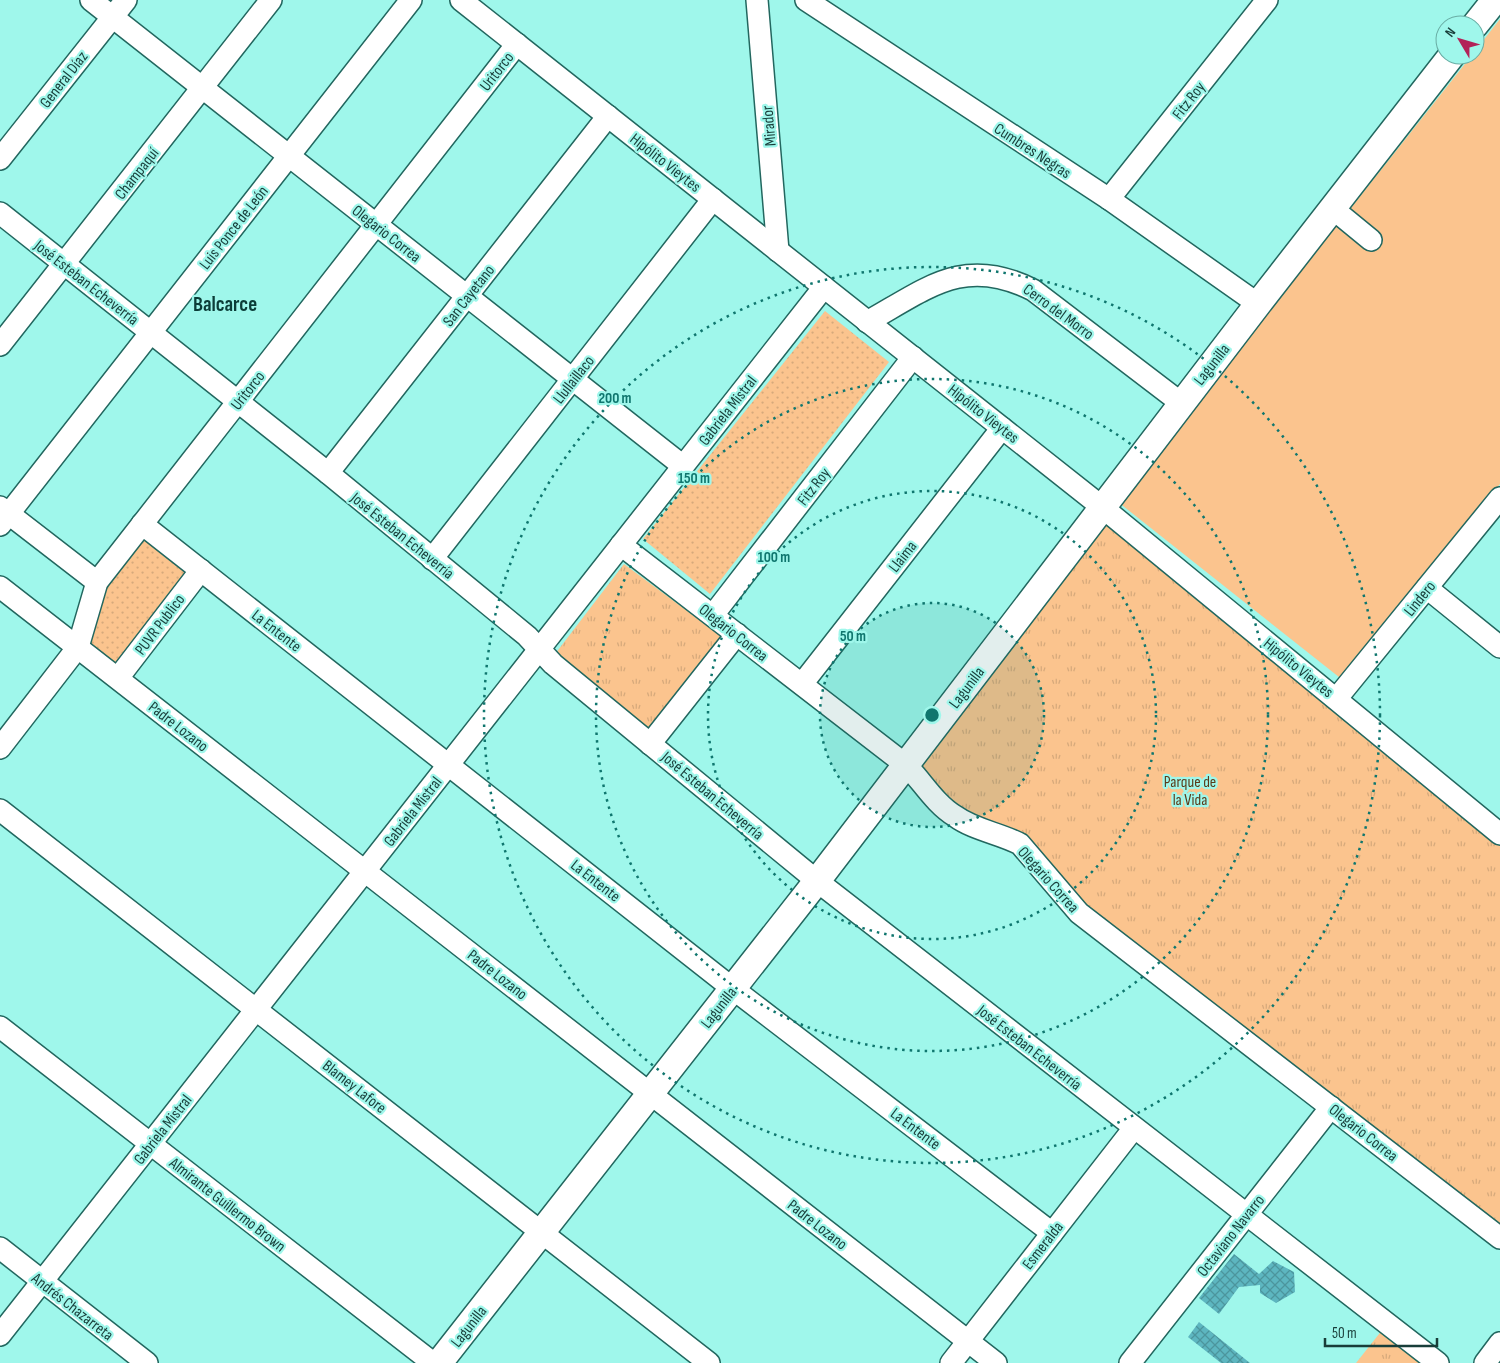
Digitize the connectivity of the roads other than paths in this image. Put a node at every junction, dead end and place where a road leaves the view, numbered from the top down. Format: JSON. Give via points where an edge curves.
{"nodes":[{"id":1,"x":91,"y":0,"type":"edge"},
{"id":2,"x":126,"y":0,"type":"edge"},
{"id":3,"x":271,"y":0,"type":"edge"},
{"id":4,"x":411,"y":0,"type":"edge"},
{"id":5,"x":461,"y":0,"type":"edge"},
{"id":6,"x":757,"y":0,"type":"edge"},
{"id":7,"x":806,"y":0,"type":"edge"},
{"id":8,"x":1267,"y":0,"type":"edge"},
{"id":9,"x":1495,"y":0,"type":"edge"},
{"id":10,"x":1483,"y":15,"type":"edge"},
{"id":11,"x":112,"y":17,"type":"junction"},
{"id":12,"x":517,"y":44,"type":"junction"},
{"id":13,"x":1444,"y":65,"type":"edge"},
{"id":14,"x":202,"y":89,"type":"junction"},
{"id":15,"x":608,"y":116,"type":"junction"},
{"id":16,"x":289,"y":156,"type":"junction"},
{"id":17,"x":0,"y":159,"type":"edge"},
{"id":18,"x":713,"y":199,"type":"junction"},
{"id":19,"x":1108,"y":199,"type":"junction"},
{"id":20,"x":1332,"y":208,"type":"junction"},
{"id":21,"x":0,"y":213,"type":"edge"},
{"id":22,"x":376,"y":225,"type":"junction"},
{"id":23,"x":1371,"y":240,"type":"dead end"},
{"id":24,"x":778,"y":251,"type":"junction"},
{"id":25,"x":65,"y":264,"type":"junction"},
{"id":26,"x":824,"y":287,"type":"junction"},
{"id":27,"x":467,"y":296,"type":"junction"},
{"id":28,"x":1258,"y":304,"type":"junction"},
{"id":29,"x":867,"y":322,"type":"junction"},
{"id":30,"x":151,"y":332,"type":"junction"},
{"id":31,"x":0,"y":345,"type":"edge"},
{"id":32,"x":913,"y":357,"type":"junction"},
{"id":33,"x":572,"y":379,"type":"junction"},
{"id":34,"x":238,"y":402,"type":"junction"},
{"id":35,"x":1181,"y":403,"type":"junction"},
{"id":36,"x":1002,"y":428,"type":"junction"},
{"id":37,"x":683,"y":466,"type":"junction"},
{"id":38,"x":328,"y":473,"type":"junction"},
{"id":39,"x":1500,"y":498,"type":"edge"},
{"id":40,"x":1102,"y":507,"type":"junction"},
{"id":41,"x":3,"y":515,"type":"edge"},
{"id":42,"x":142,"y":524,"type":"junction"},
{"id":43,"x":622,"y":544,"type":"junction"},
{"id":44,"x":432,"y":559,"type":"junction"},
{"id":45,"x":201,"y":570,"type":"junction"},
{"id":46,"x":98,"y":582,"type":"junction"},
{"id":47,"x":0,"y":586,"type":"edge"},
{"id":48,"x":1427,"y":588,"type":"junction"},
{"id":49,"x":713,"y":615,"type":"junction"},
{"id":50,"x":737,"y":634,"type":"junction"},
{"id":51,"x":78,"y":647,"type":"junction"},
{"id":52,"x":1500,"y":647,"type":"edge"},
{"id":53,"x":539,"y":649,"type":"junction"},
{"id":54,"x":118,"y":678,"type":"junction"},
{"id":55,"x":802,"y":684,"type":"junction"},
{"id":56,"x":1337,"y":698,"type":"junction"},
{"id":57,"x":650,"y":744,"type":"junction"},
{"id":58,"x":0,"y":748,"type":"edge"},
{"id":59,"x":449,"y":764,"type":"junction"},
{"id":60,"x":906,"y":764,"type":"junction"},
{"id":61,"x":0,"y":810,"type":"edge"},
{"id":62,"x":1500,"y":834,"type":"edge"},
{"id":63,"x":365,"y":871,"type":"junction"},
{"id":64,"x":816,"y":881,"type":"junction"},
{"id":65,"x":732,"y":988,"type":"junction"},
{"id":66,"x":256,"y":1010,"type":"junction"},
{"id":67,"x":0,"y":1027,"type":"edge"},
{"id":68,"x":651,"y":1093,"type":"junction"},
{"id":69,"x":1332,"y":1107,"type":"junction"},
{"id":70,"x":1134,"y":1128,"type":"junction"},
{"id":71,"x":150,"y":1144,"type":"junction"},
{"id":72,"x":1247,"y":1214,"type":"junction"},
{"id":73,"x":1052,"y":1232,"type":"junction"},
{"id":74,"x":542,"y":1233,"type":"junction"},
{"id":75,"x":1500,"y":1238,"type":"edge"},
{"id":76,"x":0,"y":1248,"type":"edge"},
{"id":77,"x":42,"y":1281,"type":"junction"},
{"id":78,"x":0,"y":1335,"type":"edge"},
{"id":79,"x":968,"y":1341,"type":"junction"},
{"id":80,"x":1500,"y":1343,"type":"edge"},
{"id":81,"x":147,"y":1363,"type":"edge"},
{"id":82,"x":432,"y":1363,"type":"edge"},
{"id":83,"x":439,"y":1363,"type":"edge"},
{"id":84,"x":709,"y":1363,"type":"edge"},
{"id":85,"x":951,"y":1363,"type":"edge"},
{"id":86,"x":996,"y":1363,"type":"edge"},
{"id":87,"x":1130,"y":1363,"type":"edge"},
{"id":88,"x":1438,"y":1363,"type":"edge"},
{"id":89,"x":1485,"y":1363,"type":"edge"}],
"edges":[{"from":1,"to":11,"type":"street","name":"Olegario Correa"},
{"from":2,"to":11,"type":"street","name":"General Díaz"},
{"from":3,"to":14,"type":"street","name":"Champaquí"},
{"from":4,"to":16,"type":"street","name":"Luis Ponce de León"},
{"from":5,"to":12,"type":"street","name":"Hipólito Vieytes"},
{"from":6,"to":24,"type":"street","name":"Mirador"},
{"from":7,"to":19,"type":"street","name":"Cumbres Negras"},
{"from":8,"to":19,"type":"street","name":"Fitz Roy"},
{"from":9,"to":10,"type":"main road"},
{"from":11,"to":14,"type":"street","name":"Olegario Correa"},
{"from":11,"to":17,"type":"street","name":"General Díaz"},
{"from":12,"to":15,"type":"street","name":"Hipólito Vieytes"},
{"from":12,"to":22,"type":"street","name":"Uritorco"},
{"from":13,"to":20,"type":"main road","name":"Lagunilla"},
{"from":14,"to":16,"type":"street","name":"Olegario Correa"},
{"from":14,"to":25,"type":"street","name":"Champaquí"},
{"from":15,"to":18,"type":"street","name":"Hipólito Vieytes"},
{"from":15,"to":27,"type":"street","name":"San Cayetano"},
{"from":16,"to":22,"type":"street","name":"Olegario Correa"},
{"from":16,"to":30,"type":"street","name":"Luis Ponce de León"},
{"from":18,"to":24,"type":"street","name":"Hipólito Vieytes"},
{"from":18,"to":33,"type":"street","name":"Llullaillaco"},
{"from":19,"to":28,"type":"street","name":"Cumbres Negras"},
{"from":20,"to":23,"type":"street"},
{"from":20,"to":28,"type":"main road","name":"Lagunilla"},
{"from":21,"to":25,"type":"street","name":"José Esteban Echeverría"},
{"from":22,"to":27,"type":"street","name":"Olegario Correa"},
{"from":22,"to":34,"type":"street","name":"Uritorco"},
{"from":24,"to":26,"type":"street","name":"Hipólito Vieytes"},
{"from":25,"to":30,"type":"street","name":"José Esteban Echeverría"},
{"from":25,"to":31,"type":"street","name":"Champaquí"},
{"from":26,"to":29,"type":"street","name":"Hipólito Vieytes"},
{"from":26,"to":37,"type":"street","name":"Gabriela Mistral"},
{"from":27,"to":33,"type":"street","name":"Olegario Correa"},
{"from":27,"to":38,"type":"street","name":"San Cayetano"},
{"from":28,"to":35,"type":"main road","name":"Lagunilla"},
{"from":29,"to":32,"type":"street","name":"Hipólito Vieytes"},
{"from":29,"to":35,"type":"street","name":"Cerro del Morro","via":[[937,283],[962,275],[994,275],[1033,290]]},
{"from":30,"to":34,"type":"street","name":"José Esteban Echeverría"},
{"from":30,"to":41,"type":"street","name":"Luis Ponce de León"},
{"from":32,"to":36,"type":"street","name":"Hipólito Vieytes"},
{"from":32,"to":49,"type":"street","name":"Fitz Roy"},
{"from":33,"to":37,"type":"street","name":"Olegario Correa"},
{"from":33,"to":44,"type":"street","name":"Llullaillaco"},
{"from":34,"to":38,"type":"street","name":"José Esteban Echeverría"},
{"from":34,"to":42,"type":"street","name":"Uritorco"},
{"from":35,"to":40,"type":"main road","name":"Lagunilla"},
{"from":36,"to":40,"type":"street","name":"Hipólito Vieytes"},
{"from":36,"to":55,"type":"street","name":"Llaima"},
{"from":37,"to":43,"type":"street","name":"Gabriela Mistral"},
{"from":38,"to":44,"type":"street","name":"José Esteban Echeverría"},
{"from":39,"to":48,"type":"street","name":"Lindero"},
{"from":40,"to":56,"type":"street","name":"Hipólito Vieytes"},
{"from":40,"to":60,"type":"main road","name":"Lagunilla"},
{"from":41,"to":46,"type":"street"},
{"from":42,"to":45,"type":"street","name":"La Entente"},
{"from":42,"to":46,"type":"street","name":"Uritorco"},
{"from":43,"to":49,"type":"street","name":"Olegario Correa"},
{"from":43,"to":53,"type":"street","name":"Gabriela Mistral"},
{"from":44,"to":53,"type":"street","name":"José Esteban Echeverría"},
{"from":45,"to":54,"type":"street","name":"PUVR Publico"},
{"from":45,"to":59,"type":"street","name":"La Entente"},
{"from":46,"to":51,"type":"street","name":"Uritorco"},
{"from":47,"to":51,"type":"street","name":"Padre Lozano"},
{"from":48,"to":52,"type":"street"},
{"from":48,"to":56,"type":"street","name":"Lindero"},
{"from":49,"to":50,"type":"street","name":"Olegario Correa"},
{"from":50,"to":55,"type":"street","name":"Olegario Correa"},
{"from":50,"to":57,"type":"street"},
{"from":51,"to":54,"type":"street","name":"Padre Lozano"},
{"from":51,"to":58,"type":"street","name":"Uritorco"},
{"from":53,"to":57,"type":"street","name":"José Esteban Echeverría"},
{"from":53,"to":59,"type":"street","name":"Gabriela Mistral"},
{"from":54,"to":63,"type":"street","name":"Padre Lozano"},
{"from":55,"to":60,"type":"street","name":"Olegario Correa"},
{"from":56,"to":62,"type":"street","name":"Hipólito Vieytes"},
{"from":57,"to":64,"type":"street","name":"José Esteban Echeverría"},
{"from":59,"to":63,"type":"street","name":"Gabriela Mistral"},
{"from":59,"to":65,"type":"street","name":"La Entente"},
{"from":60,"to":64,"type":"main road","name":"Lagunilla"},
{"from":60,"to":69,"type":"street","name":"Olegario Correa","via":[[954,816],[1020,844],[1079,913]]},
{"from":61,"to":66,"type":"street","name":"Blamey Lafore"},
{"from":63,"to":66,"type":"street","name":"Gabriela Mistral"},
{"from":63,"to":68,"type":"street","name":"Padre Lozano"},
{"from":64,"to":65,"type":"main road","name":"Lagunilla"},
{"from":64,"to":70,"type":"street","name":"José Esteban Echeverría"},
{"from":65,"to":68,"type":"main road","name":"Lagunilla"},
{"from":65,"to":73,"type":"street","name":"La Entente"},
{"from":66,"to":71,"type":"street","name":"Gabriela Mistral"},
{"from":66,"to":74,"type":"street","name":"Blamey Lafore"},
{"from":67,"to":71,"type":"street","name":"Almirante Guillermo Brown"},
{"from":68,"to":74,"type":"main road","name":"Lagunilla"},
{"from":68,"to":79,"type":"street","name":"Padre Lozano"},
{"from":69,"to":72,"type":"street","name":"Octaviano Navarro"},
{"from":69,"to":75,"type":"street","name":"Olegario Correa"},
{"from":70,"to":72,"type":"street","name":"José Esteban Echeverría"},
{"from":70,"to":73,"type":"street","name":"Esmeralda"},
{"from":71,"to":77,"type":"street","name":"Gabriela Mistral"},
{"from":71,"to":82,"type":"street","name":"Almirante Guillermo Brown"},
{"from":72,"to":87,"type":"street","name":"Octaviano Navarro"},
{"from":72,"to":88,"type":"street","name":"José Esteban Echeverría"},
{"from":73,"to":79,"type":"street","name":"Esmeralda"},
{"from":74,"to":83,"type":"main road","name":"Lagunilla"},
{"from":74,"to":84,"type":"street","name":"Blamey Lafore"},
{"from":76,"to":77,"type":"street","name":"Andrés Chazarreta"},
{"from":77,"to":78,"type":"street","name":"Gabriela Mistral"},
{"from":77,"to":81,"type":"street","name":"Andrés Chazarreta"},
{"from":79,"to":85,"type":"street","name":"Esmeralda"},
{"from":79,"to":86,"type":"street","name":"Padre Lozano"},
{"from":80,"to":89,"type":"street"}]}
